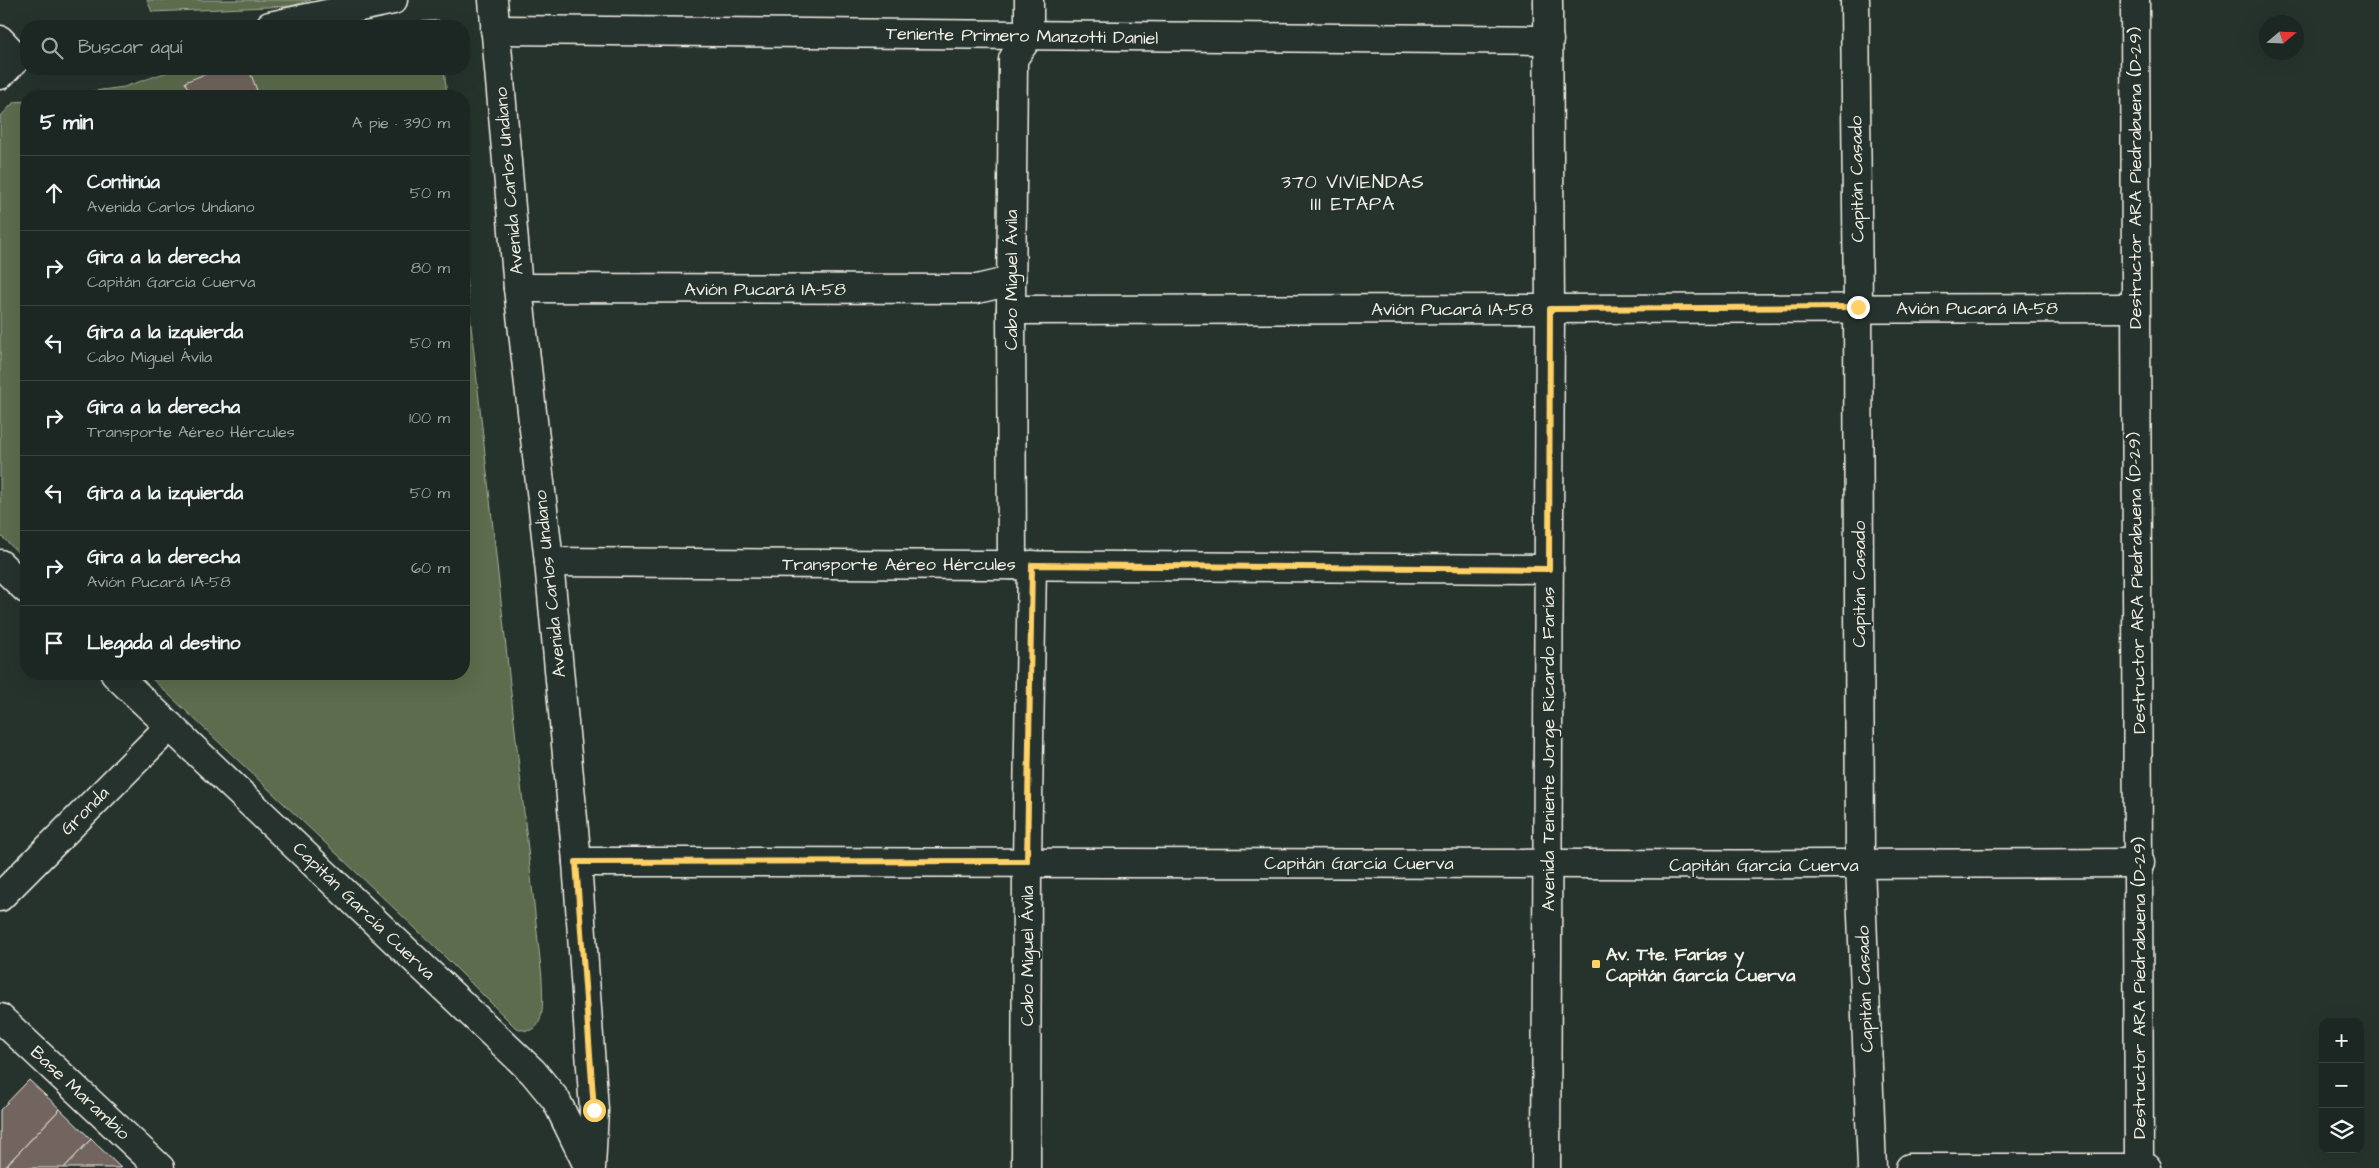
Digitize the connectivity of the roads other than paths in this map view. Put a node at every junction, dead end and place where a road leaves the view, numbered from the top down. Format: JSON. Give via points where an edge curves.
{"nodes":[{"id":1,"x":393,"y":0,"type":"edge"},
{"id":2,"x":493,"y":0,"type":"edge"},
{"id":3,"x":1029,"y":0,"type":"edge"},
{"id":4,"x":1548,"y":0,"type":"edge"},
{"id":5,"x":1855,"y":0,"type":"edge"},
{"id":6,"x":2135,"y":0,"type":"edge"},
{"id":7,"x":298,"y":20,"type":"edge"},
{"id":8,"x":495,"y":30,"type":"junction"},
{"id":9,"x":1029,"y":36,"type":"junction"},
{"id":10,"x":1549,"y":40,"type":"junction"},
{"id":11,"x":1011,"y":281,"type":"junction"},
{"id":12,"x":518,"y":288,"type":"junction"},
{"id":13,"x":1858,"y":307,"type":"junction"},
{"id":14,"x":2134,"y":308,"type":"junction"},
{"id":15,"x":1550,"y":309,"type":"junction"},
{"id":16,"x":1011,"y":310,"type":"junction"},
{"id":17,"x":549,"y":562,"type":"junction"},
{"id":18,"x":0,"y":564,"type":"edge"},
{"id":19,"x":1022,"y":565,"type":"junction"},
{"id":20,"x":1549,"y":569,"type":"junction"},
{"id":21,"x":20,"y":583,"type":"edge"},
{"id":22,"x":121,"y":680,"type":"edge"},
{"id":23,"x":170,"y":726,"type":"junction"},
{"id":24,"x":1027,"y":861,"type":"junction"},
{"id":25,"x":576,"y":862,"type":"junction"},
{"id":26,"x":2140,"y":863,"type":"junction"},
{"id":27,"x":1547,"y":864,"type":"junction"},
{"id":28,"x":1860,"y":865,"type":"junction"},
{"id":29,"x":0,"y":897,"type":"edge"},
{"id":30,"x":0,"y":1018,"type":"edge"},
{"id":31,"x":2143,"y":1167,"type":"edge"},
{"id":32,"x":160,"y":1168,"type":"edge"},
{"id":33,"x":590,"y":1168,"type":"edge"},
{"id":34,"x":1026,"y":1168,"type":"edge"},
{"id":35,"x":1546,"y":1168,"type":"edge"},
{"id":36,"x":1872,"y":1168,"type":"edge"},
{"id":37,"x":1910,"y":1168,"type":"edge"}],
"edges":[{"from":1,"to":7,"type":"street"},
{"from":2,"to":8,"type":"street","name":"Avenida Carlos Undiano"},
{"from":3,"to":9,"type":"street"},
{"from":4,"to":10,"type":"street","name":"Avenida Teniente Jorge Ricardo Farías"},
{"from":5,"to":13,"type":"street","name":"Capitán Casado"},
{"from":6,"to":14,"type":"street","name":"Destructor ARA Piedrabuena (D-29)"},
{"from":8,"to":9,"type":"street","name":"Teniente Primero Manzotti Daniel"},
{"from":8,"to":12,"type":"street","name":"Avenida Carlos Undiano"},
{"from":9,"to":10,"type":"street","name":"Teniente Primero Manzotti Daniel"},
{"from":9,"to":11,"type":"street","name":"Cabo Miguel Ávila","via":[[1013,58]]},
{"from":10,"to":15,"type":"street","name":"Avenida Teniente Jorge Ricardo Farías"},
{"from":11,"to":12,"type":"street","name":"Avión Pucará IA-58","via":[[977,289]]},
{"from":11,"to":16,"type":"street","name":"Cabo Miguel Ávila"},
{"from":12,"to":17,"type":"street","name":"Avenida Carlos Undiano"},
{"from":13,"to":14,"type":"street","name":"Avión Pucará IA-58"},
{"from":13,"to":15,"type":"street","name":"Avión Pucará IA-58"},
{"from":13,"to":28,"type":"street","name":"Capitán Casado"},
{"from":14,"to":26,"type":"street","name":"Destructor ARA Piedrabuena (D-29)"},
{"from":15,"to":16,"type":"street","name":"Avión Pucará IA-58"},
{"from":15,"to":20,"type":"street","name":"Avenida Teniente Jorge Ricardo Farías"},
{"from":16,"to":19,"type":"street","name":"Cabo Miguel Ávila"},
{"from":17,"to":19,"type":"street","name":"Transporte Aéreo Hércules"},
{"from":17,"to":25,"type":"street","name":"Avenida Carlos Undiano"},
{"from":18,"to":21,"type":"street"},
{"from":19,"to":20,"type":"street","name":"Transporte Aéreo Hércules"},
{"from":19,"to":24,"type":"street","name":"Cabo Miguel Ávila"},
{"from":20,"to":27,"type":"street","name":"Avenida Teniente Jorge Ricardo Farías"},
{"from":22,"to":23,"type":"street","name":"Capitán García Cuerva"},
{"from":23,"to":29,"type":"street","name":"Gronda"},
{"from":23,"to":33,"type":"street","name":"Capitán García Cuerva","via":[[533,1072],[556,1100]]},
{"from":24,"to":25,"type":"street","name":"Capitán García Cuerva"},
{"from":24,"to":27,"type":"street","name":"Capitán García Cuerva"},
{"from":24,"to":34,"type":"street","name":"Cabo Miguel Ávila"},
{"from":25,"to":33,"type":"street","name":"Avenida Carlos Undiano","via":[[594,1110]]},
{"from":26,"to":28,"type":"street","name":"Capitán García Cuerva"},
{"from":26,"to":31,"type":"street","name":"Destructor ARA Piedrabuena (D-29)"},
{"from":27,"to":28,"type":"street","name":"Capitán García Cuerva"},
{"from":27,"to":35,"type":"street","name":"Avenida Teniente Jorge Ricardo Farías"},
{"from":28,"to":36,"type":"street","name":"Capitán Casado"},
{"from":30,"to":32,"type":"street","name":"Base Marambio"},
{"from":31,"to":37,"type":"street"}]}
